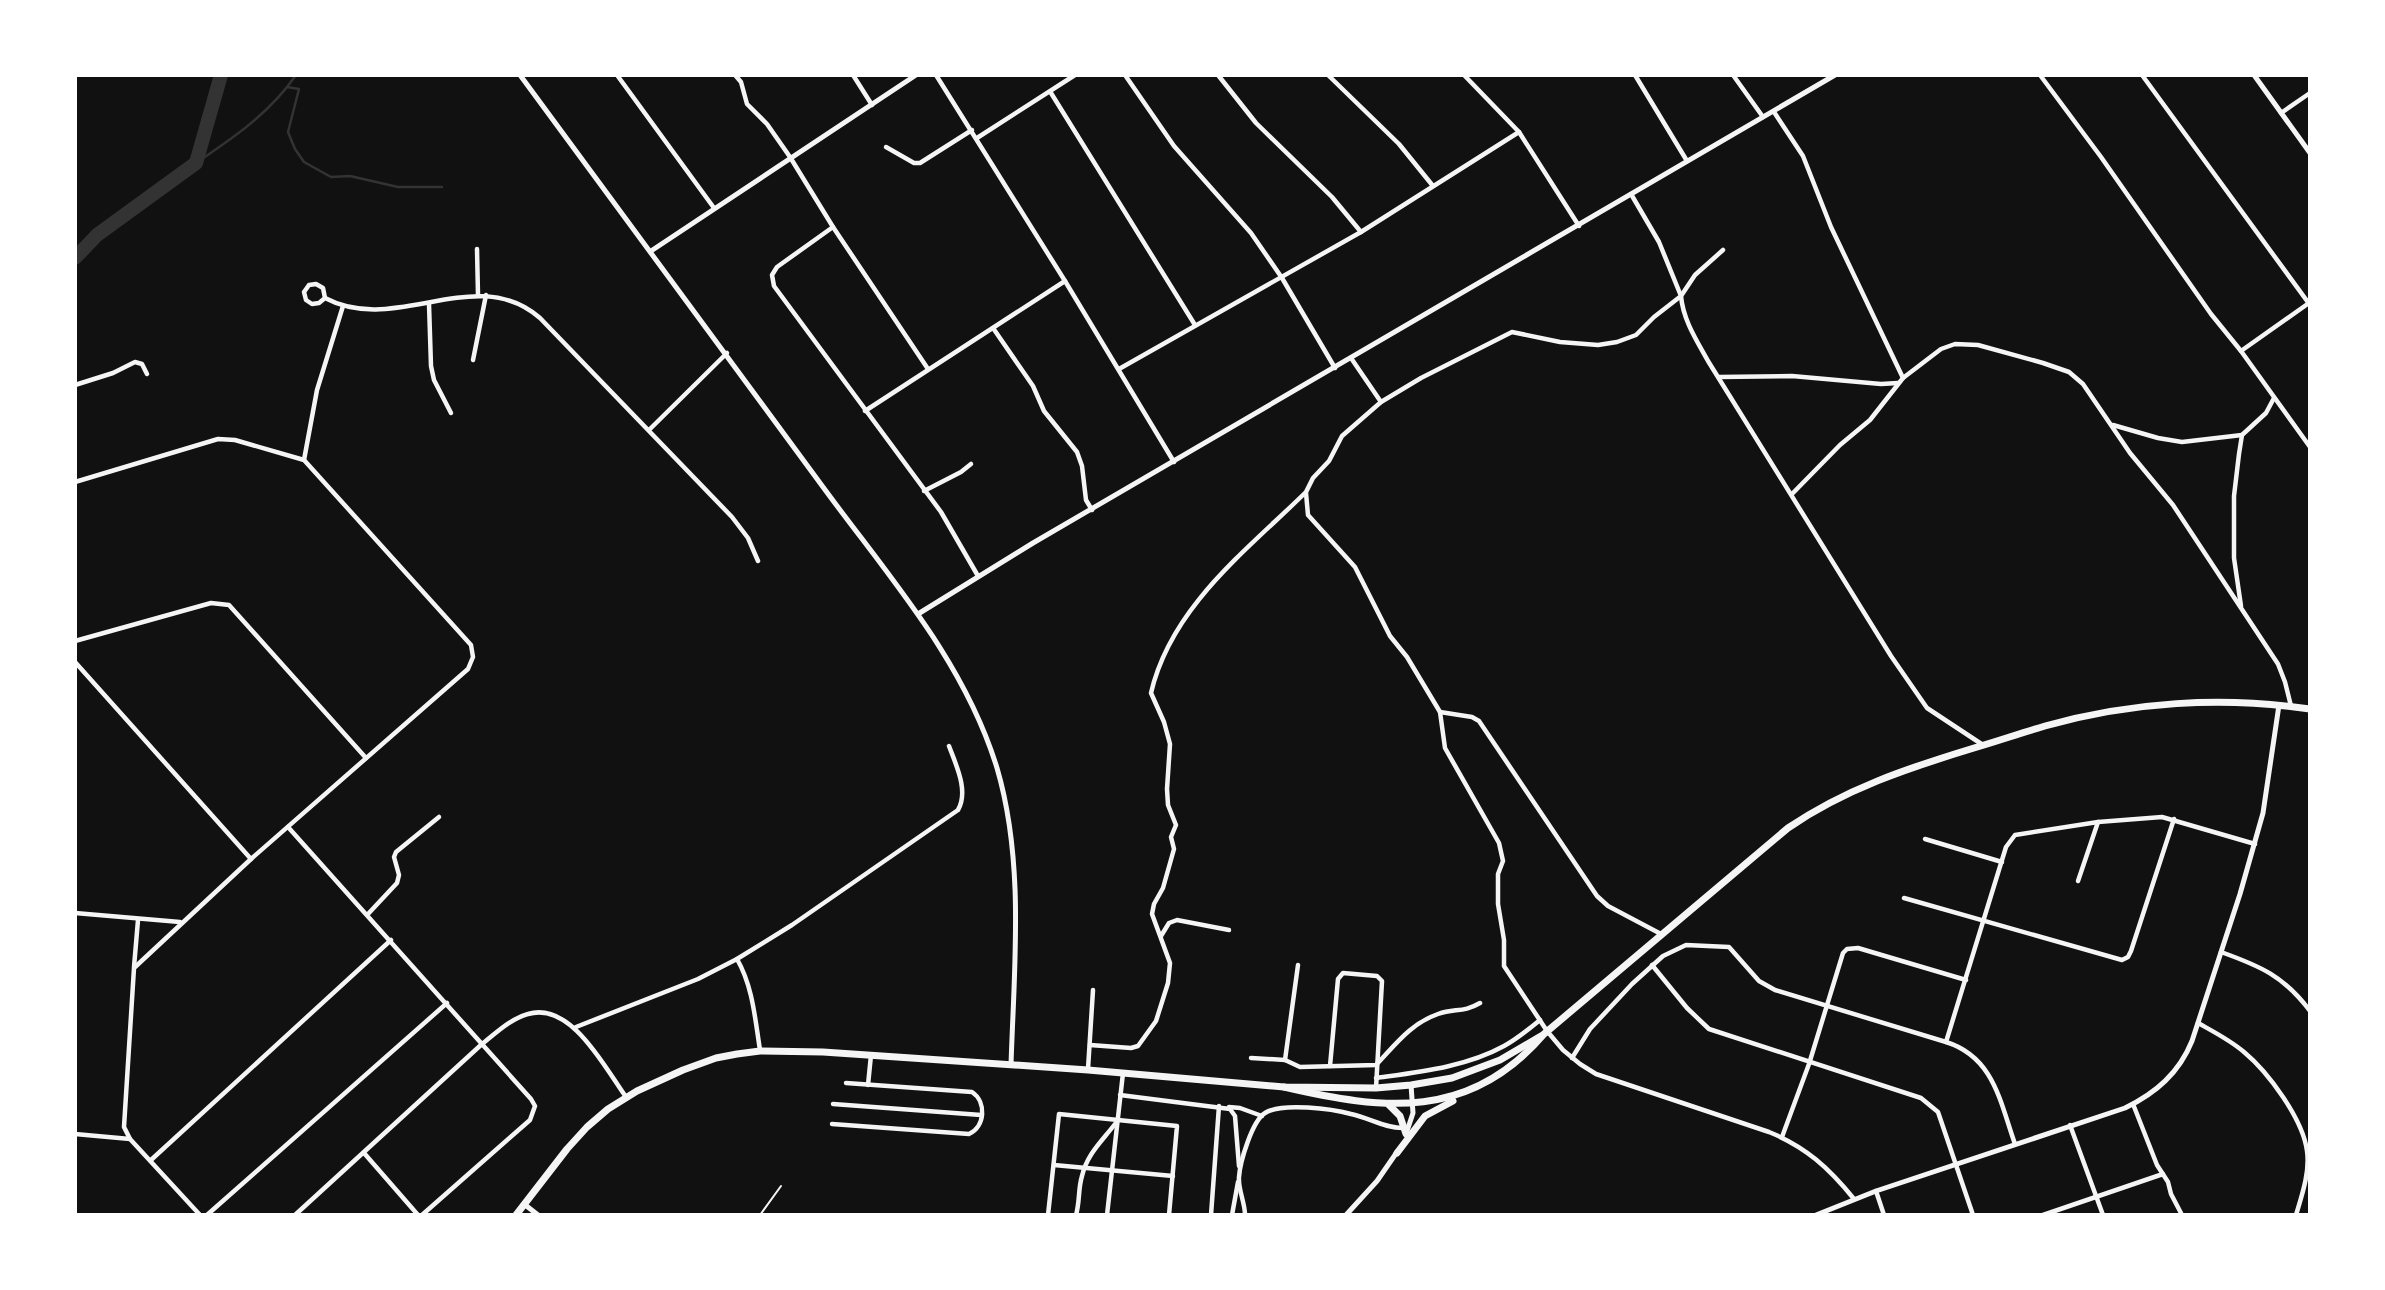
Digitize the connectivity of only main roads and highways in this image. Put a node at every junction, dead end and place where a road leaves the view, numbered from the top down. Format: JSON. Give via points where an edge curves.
{"nodes":[{"id":1,"x":2310,"y":709,"type":"edge"},
{"id":2,"x":1545,"y":1033,"type":"junction"},
{"id":3,"x":1484,"y":1084,"type":"junction"},
{"id":4,"x":1284,"y":1087,"type":"junction"},
{"id":5,"x":1388,"y":1104,"type":"junction"},
{"id":6,"x":1406,"y":1131,"type":"road end"},
{"id":7,"x":1396,"y":1153,"type":"road end"},
{"id":8,"x":516,"y":1215,"type":"edge"}],
"edges":[{"from":1,"to":2,"type":"highway","via":[[2199,702],[2153,706],[2047,725],[1862,786],[1765,846]]},
{"from":2,"to":3,"type":"highway","via":[[1511,1066]]},
{"from":2,"to":4,"type":"highway","via":[[1507,1056],[1452,1078],[1376,1088]]},
{"from":3,"to":5,"type":"highway","via":[[1450,1098]]},
{"from":3,"to":7,"type":"highway","via":[[1430,1112]]},
{"from":4,"to":5,"type":"highway"},
{"from":4,"to":8,"type":"highway","via":[[871,1055],[760,1051],[716,1058],[626,1097],[597,1117]]},
{"from":5,"to":6,"type":"highway"}]}
